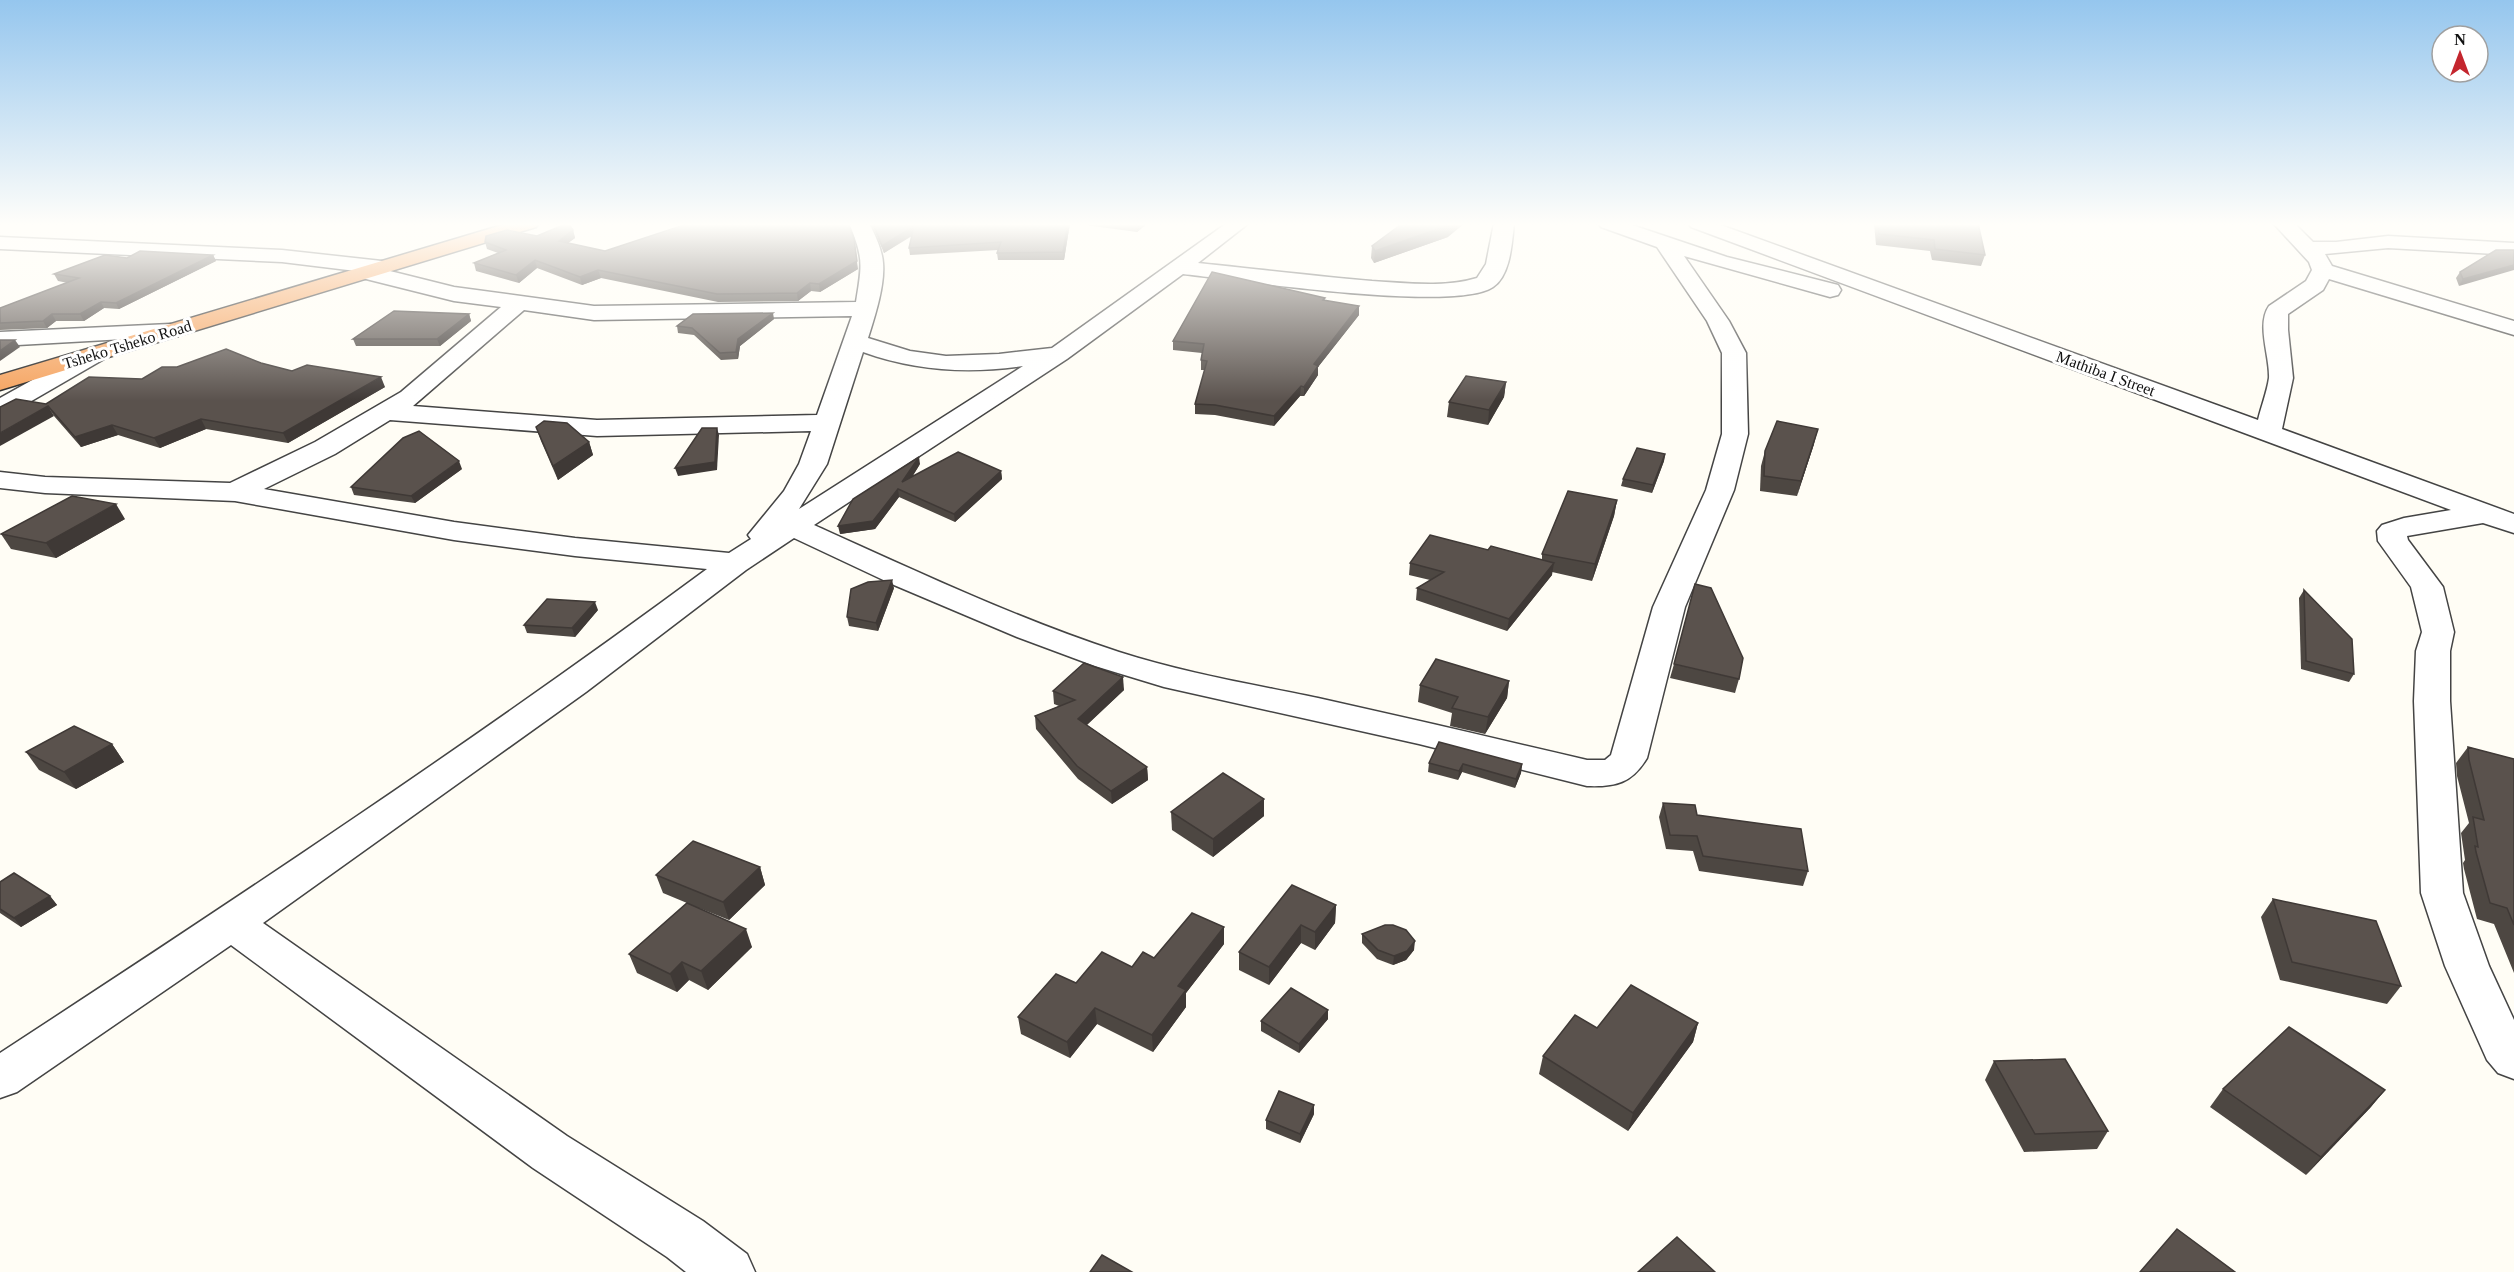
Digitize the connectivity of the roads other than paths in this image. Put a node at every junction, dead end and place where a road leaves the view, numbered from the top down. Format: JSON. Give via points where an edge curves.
{"nodes":[{"id":1,"x":330,"y":282,"type":"edge"},
{"id":2,"x":417,"y":282,"type":"edge"},
{"id":3,"x":870,"y":282,"type":"edge"},
{"id":4,"x":1158,"y":282,"type":"edge"},
{"id":5,"x":1333,"y":282,"type":"edge"},
{"id":6,"x":1486,"y":282,"type":"edge"},
{"id":7,"x":1692,"y":282,"type":"edge"},
{"id":8,"x":1800,"y":282,"type":"edge"},
{"id":9,"x":1861,"y":282,"type":"edge"},
{"id":10,"x":2316,"y":282,"type":"edge"},
{"id":11,"x":2364,"y":282,"type":"edge"},
{"id":12,"x":1899,"y":296,"type":"junction"},
{"id":13,"x":518,"y":304,"type":"junction"},
{"id":14,"x":866,"y":309,"type":"junction"},
{"id":15,"x":2514,"y":328,"type":"edge"},
{"id":16,"x":171,"y":331,"type":"junction"},
{"id":17,"x":0,"y":339,"type":"edge"},
{"id":18,"x":855,"y":341,"type":"junction"},
{"id":19,"x":96,"y":354,"type":"junction"},
{"id":20,"x":1059,"y":354,"type":"junction"},
{"id":21,"x":0,"y":383,"type":"edge"},
{"id":22,"x":0,"y":409,"type":"edge"},
{"id":23,"x":386,"y":412,"type":"junction"},
{"id":24,"x":828,"y":423,"type":"junction"},
{"id":25,"x":2268,"y":432,"type":"junction"},
{"id":26,"x":0,"y":480,"type":"edge"},
{"id":27,"x":235,"y":492,"type":"junction"},
{"id":28,"x":2500,"y":519,"type":"edge"},
{"id":29,"x":792,"y":526,"type":"junction"},
{"id":30,"x":740,"y":561,"type":"junction"},
{"id":31,"x":232,"y":923,"type":"junction"},
{"id":32,"x":2514,"y":1059,"type":"edge"},
{"id":33,"x":0,"y":1078,"type":"edge"},
{"id":34,"x":728,"y":1272,"type":"edge"}],
"edges":[{"from":1,"to":16,"type":"highway","name":"Tsheko Tsheko Road"},
{"from":2,"to":13,"type":"street","via":[[454,294]]},
{"from":3,"to":14,"type":"street"},
{"from":4,"to":20,"type":"street"},
{"from":5,"to":6,"type":"street","via":[[1419,291],[1466,289]]},
{"from":7,"to":29,"type":"street","via":[[1734,353],[1735,434],[1720,490],[1669,607],[1629,758],[1618,770],[1607,774],[1587,773],[1152,673],[1029,630]]},
{"from":8,"to":12,"type":"street","via":[[1857,295]]},
{"from":9,"to":12,"type":"street","name":"Mathiba I Street"},
{"from":10,"to":25,"type":"street","via":[[2277,311],[2281,378]]},
{"from":11,"to":15,"type":"street"},
{"from":12,"to":25,"type":"street","name":"Mathiba I Street"},
{"from":13,"to":14,"type":"street","via":[[634,314]]},
{"from":13,"to":23,"type":"street","via":[[428,383]]},
{"from":14,"to":18,"type":"street"},
{"from":16,"to":17,"type":"street"},
{"from":16,"to":19,"type":"highway","name":"Tsheko Tsheko Road"},
{"from":18,"to":20,"type":"street","via":[[912,359],[949,362],[1019,360]]},
{"from":18,"to":24,"type":"street"},
{"from":19,"to":21,"type":"highway","name":"Tsheko Tsheko Road"},
{"from":19,"to":22,"type":"street"},
{"from":20,"to":29,"type":"street"},
{"from":23,"to":24,"type":"street","via":[[597,428]]},
{"from":23,"to":27,"type":"street","via":[[325,448]]},
{"from":24,"to":30,"type":"street","via":[[813,464],[795,494]]},
{"from":25,"to":28,"type":"street","name":"Mathiba I Street"},
{"from":26,"to":27,"type":"street"},
{"from":27,"to":30,"type":"street","via":[[454,531],[575,547]]},
{"from":28,"to":32,"type":"street","via":[[2392,531],[2393,541],[2427,587],[2438,632],[2433,651],[2432,701],[2442,893],[2467,966],[2503,1046]]},
{"from":29,"to":30,"type":"street"},
{"from":30,"to":31,"type":"street","via":[[573,684]]},
{"from":31,"to":33,"type":"street"},
{"from":31,"to":34,"type":"street","via":[[550,1152],[685,1239]]}]}
